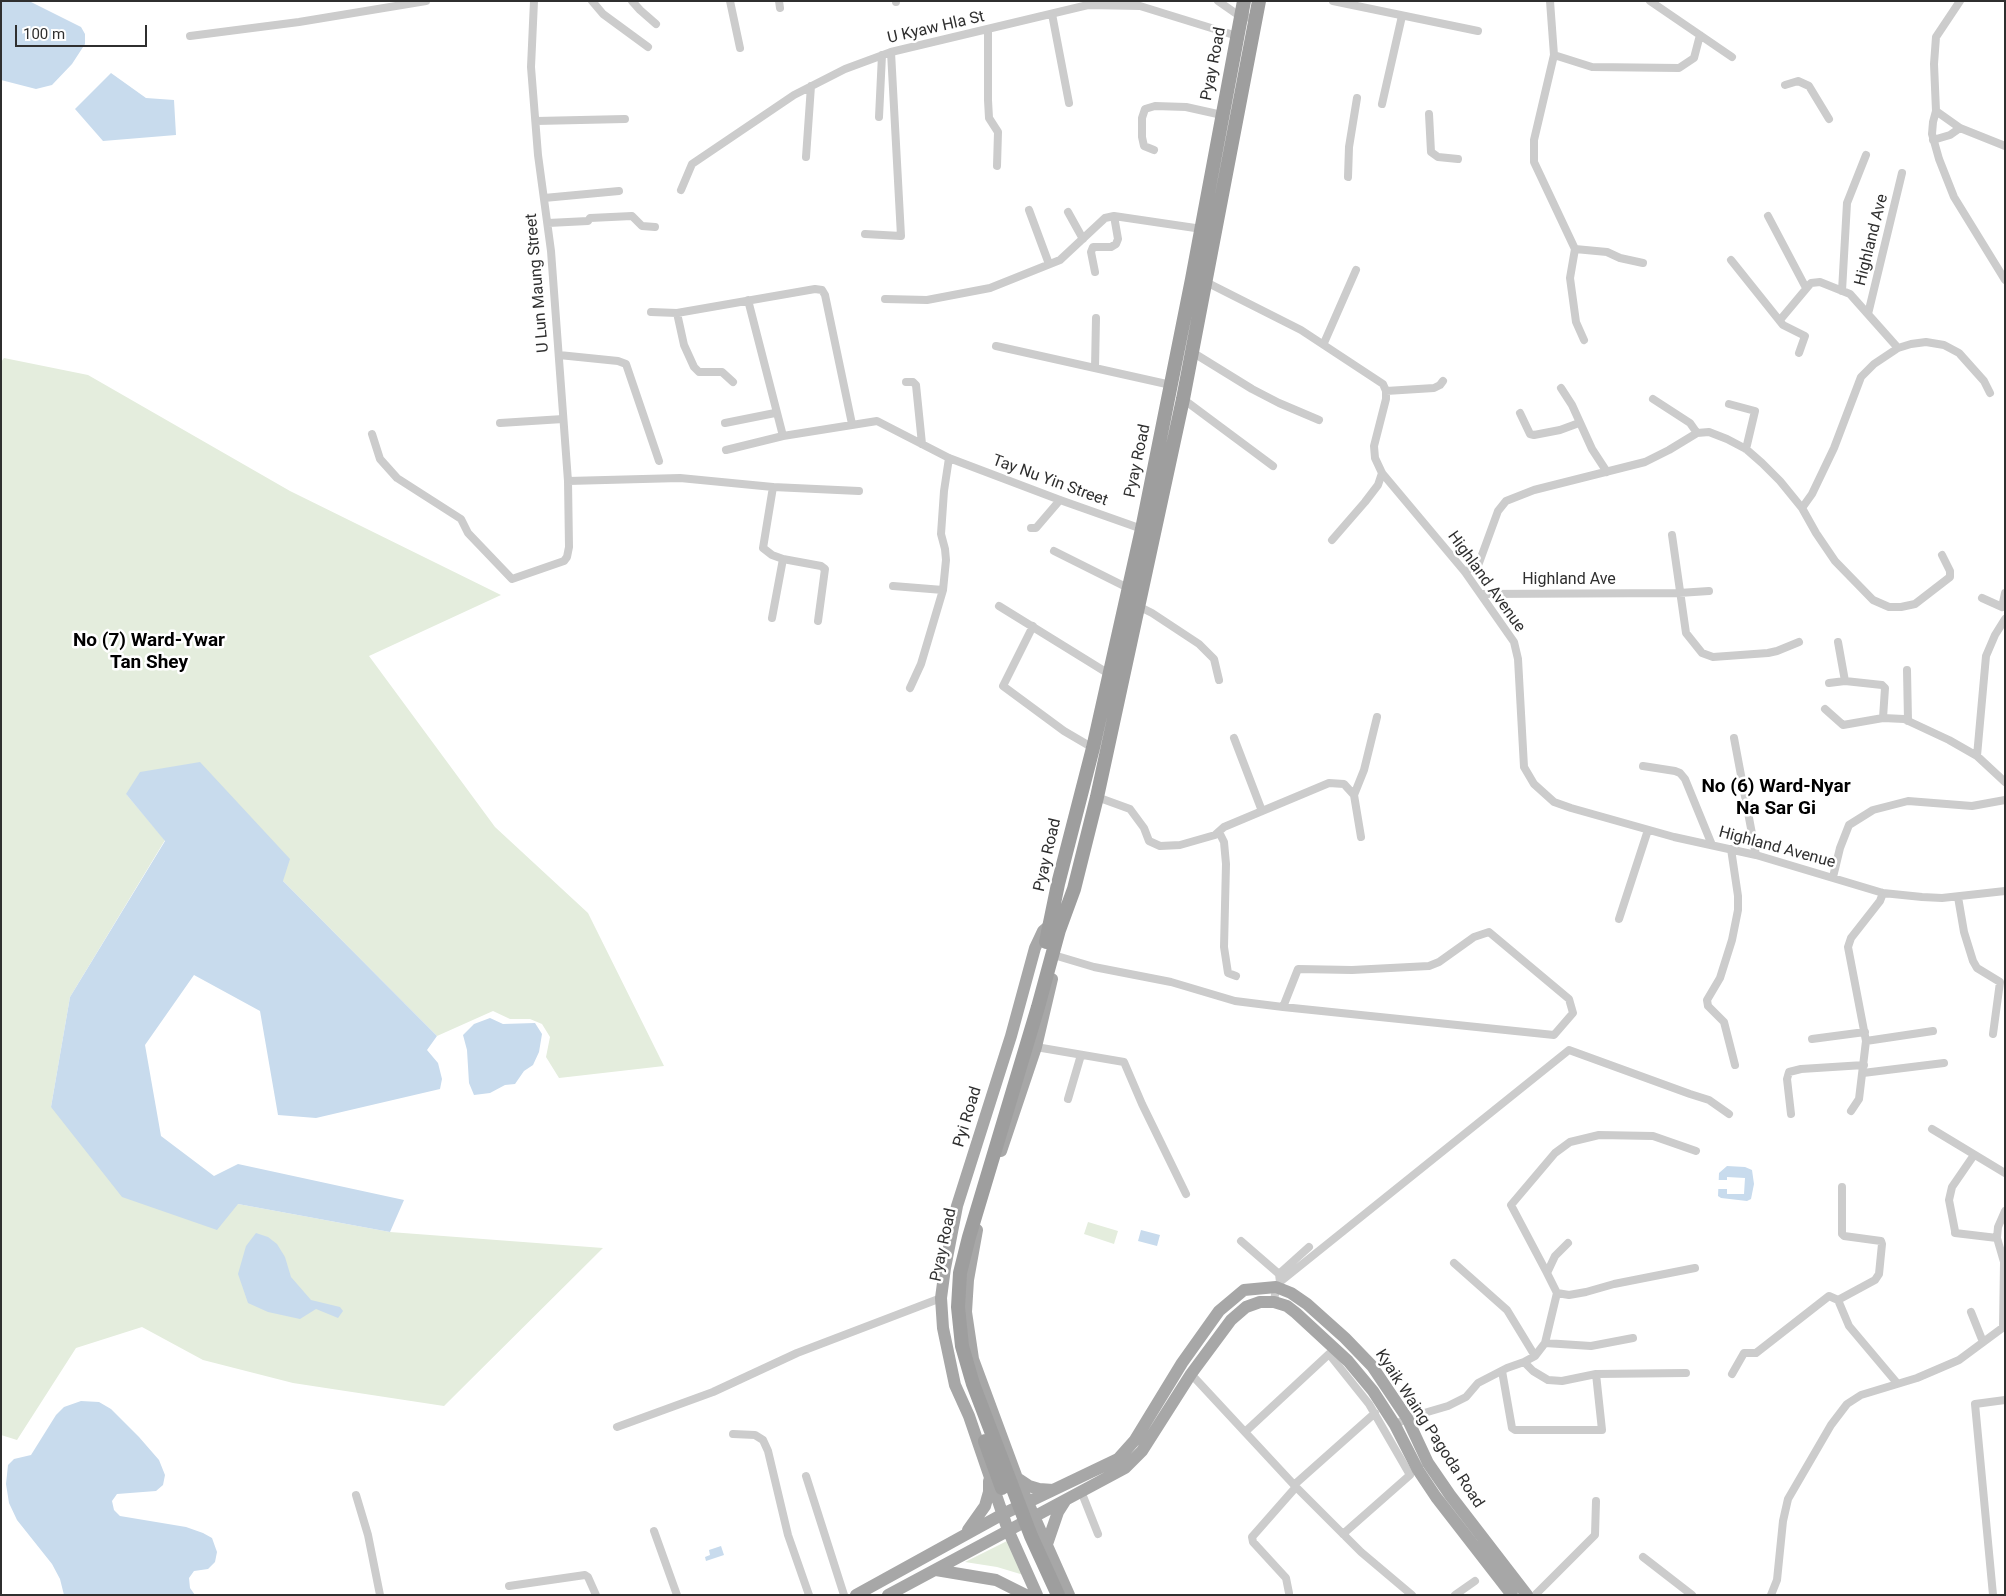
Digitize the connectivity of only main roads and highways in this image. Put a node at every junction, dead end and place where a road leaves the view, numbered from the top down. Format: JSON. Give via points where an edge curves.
{"nodes":[{"id":1,"x":1244,"y":1,"type":"edge"},
{"id":2,"x":1259,"y":1,"type":"edge"},
{"id":3,"x":1199,"y":280,"type":"junction"},
{"id":4,"x":1056,"y":926,"type":"junction"},
{"id":5,"x":941,"y":1298,"type":"junction"},
{"id":6,"x":966,"y":1312,"type":"junction"},
{"id":7,"x":988,"y":1474,"type":"junction"},
{"id":8,"x":1017,"y":1478,"type":"junction"},
{"id":9,"x":1053,"y":1490,"type":"junction"},
{"id":10,"x":1066,"y":1498,"type":"junction"},
{"id":11,"x":1028,"y":1502,"type":"junction"},
{"id":12,"x":1003,"y":1514,"type":"junction"},
{"id":13,"x":1034,"y":1517,"type":"junction"},
{"id":14,"x":1461,"y":1519,"type":"junction"},
{"id":15,"x":1008,"y":1530,"type":"junction"},
{"id":16,"x":965,"y":1534,"type":"junction"},
{"id":17,"x":1046,"y":1547,"type":"junction"},
{"id":18,"x":1498,"y":1566,"type":"junction"},
{"id":19,"x":936,"y":1570,"type":"junction"},
{"id":20,"x":1064,"y":1592,"type":"edge"},
{"id":21,"x":856,"y":1595,"type":"edge"},
{"id":22,"x":888,"y":1595,"type":"edge"},
{"id":23,"x":1026,"y":1595,"type":"edge"},
{"id":24,"x":1037,"y":1595,"type":"edge"},
{"id":25,"x":1049,"y":1595,"type":"edge"},
{"id":26,"x":1512,"y":1595,"type":"edge"},
{"id":27,"x":1527,"y":1595,"type":"edge"}],
"edges":[{"from":1,"to":3,"type":"highway","name":"Pyay Road","via":[[1202,230]]},
{"from":2,"to":3,"type":"highway","name":"Pyay Road"},
{"from":3,"to":4,"type":"highway","name":"Pyay Road","via":[[1171,385],[1093,748],[1058,884]]},
{"from":3,"to":4,"type":"highway","name":"Pyay Road","via":[[1192,352],[1123,681],[1074,889]]},
{"from":4,"to":5,"type":"main road","name":"Pyi Road","via":[[1043,931],[1035,948],[957,1206]]},
{"from":4,"to":6,"type":"main road","via":[[1060,942],[1036,1047],[985,1200],[968,1280]]},
{"from":4,"to":20,"type":"highway","name":"Pyay Road","via":[[1035,1016],[969,1237],[960,1273],[958,1307],[962,1346],[973,1384],[1031,1536]]},
{"from":4,"to":25,"type":"highway","name":"Pyay Road","via":[[961,1237],[953,1273],[951,1306],[955,1348],[964,1384],[1022,1540]]},
{"from":5,"to":6,"type":"main road"},
{"from":5,"to":7,"type":"main road","name":"Pyi Road","via":[[942,1328],[955,1385]]},
{"from":6,"to":8,"type":"main road","via":[[973,1359]]},
{"from":7,"to":12,"type":"main road"},
{"from":7,"to":16,"type":"main road","via":[[989,1492],[985,1506]]},
{"from":8,"to":9,"type":"main road","via":[[1029,1486]]},
{"from":8,"to":11,"type":"main road"},
{"from":9,"to":11,"type":"main road"},
{"from":9,"to":14,"type":"main road","name":"Kyaik Waing Pagoda Road","via":[[1118,1459],[1135,1440],[1182,1363],[1219,1311],[1244,1290],[1278,1281],[1345,1338],[1372,1366],[1406,1418]]},
{"from":10,"to":13,"type":"main road"},
{"from":10,"to":14,"type":"main road","name":"Kyaik Waing Pagoda Road","via":[[1124,1468],[1142,1451],[1191,1374],[1237,1314],[1260,1302],[1274,1302],[1296,1313],[1348,1361],[1373,1391],[1436,1497]]},
{"from":10,"to":17,"type":"main road"},
{"from":11,"to":12,"type":"main road"},
{"from":11,"to":13,"type":"main road"},
{"from":12,"to":15,"type":"main road"},
{"from":12,"to":16,"type":"main road"},
{"from":13,"to":15,"type":"main road"},
{"from":13,"to":17,"type":"main road"},
{"from":14,"to":18,"type":"main road","name":"Kyaik Waing Pagoda Road"},
{"from":15,"to":19,"type":"main road"},
{"from":15,"to":24,"type":"main road"},
{"from":16,"to":21,"type":"main road"},
{"from":17,"to":20,"type":"main road"},
{"from":18,"to":26,"type":"main road","name":"Kyaik Waing Pagoda Road"},
{"from":18,"to":27,"type":"main road","name":"Kyaik Waing Pagoda Road"},
{"from":19,"to":22,"type":"main road"},
{"from":19,"to":23,"type":"main road","via":[[996,1580]]}]}
